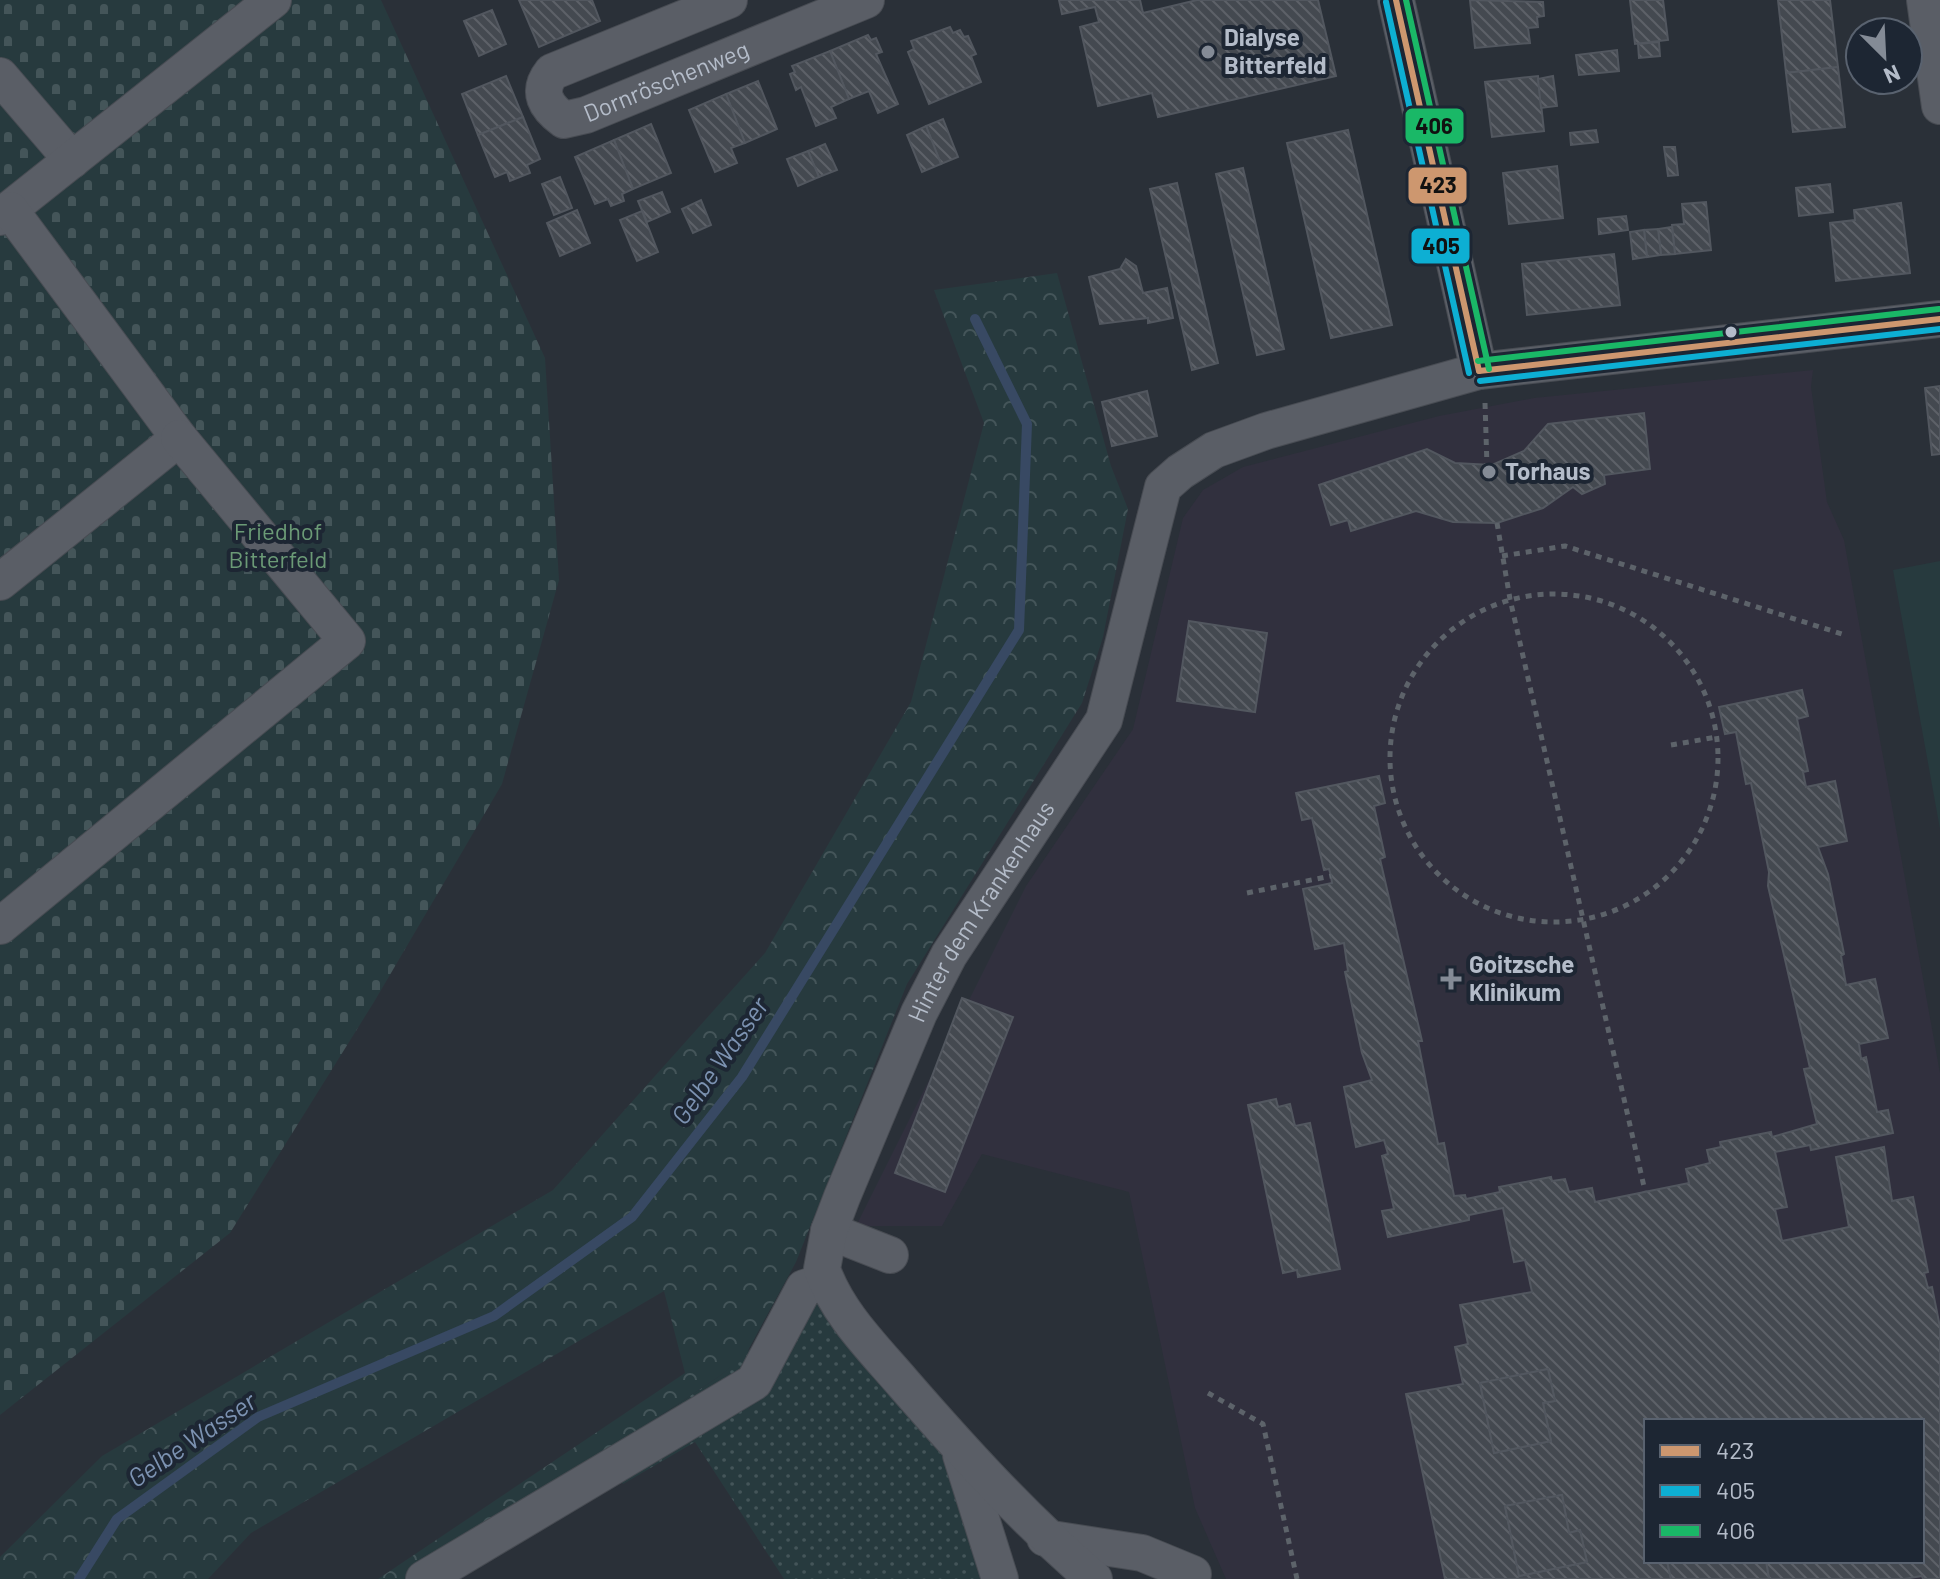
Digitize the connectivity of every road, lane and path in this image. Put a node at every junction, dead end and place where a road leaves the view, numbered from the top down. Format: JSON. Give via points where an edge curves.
{"nodes":[{"id":1,"x":273,"y":0,"type":"edge"},
{"id":2,"x":729,"y":0,"type":"edge"},
{"id":3,"x":866,"y":0,"type":"edge"},
{"id":4,"x":1396,"y":0,"type":"edge"},
{"id":5,"x":1925,"y":0,"type":"edge"},
{"id":6,"x":0,"y":76,"type":"edge"},
{"id":7,"x":1940,"y":106,"type":"edge"},
{"id":8,"x":72,"y":160,"type":"junction"},
{"id":9,"x":5,"y":214,"type":"edge"},
{"id":10,"x":1940,"y":319,"type":"edge"},
{"id":11,"x":1479,"y":371,"type":"junction"},
{"id":12,"x":179,"y":438,"type":"junction"},
{"id":13,"x":1487,"y":466,"type":"dead end"},
{"id":14,"x":1497,"y":523,"type":"dead end"},
{"id":15,"x":1502,"y":556,"type":"junction"},
{"id":16,"x":0,"y":582,"type":"edge"},
{"id":17,"x":1510,"y":599,"type":"junction"},
{"id":18,"x":1842,"y":634,"type":"dead end"},
{"id":19,"x":1717,"y":737,"type":"junction"},
{"id":20,"x":1671,"y":745,"type":"dead end"},
{"id":21,"x":1331,"y":876,"type":"dead end"},
{"id":22,"x":1247,"y":893,"type":"dead end"},
{"id":23,"x":1585,"y":919,"type":"junction"},
{"id":24,"x":0,"y":926,"type":"edge"},
{"id":25,"x":1645,"y":1191,"type":"dead end"},
{"id":26,"x":829,"y":1231,"type":"junction"},
{"id":27,"x":890,"y":1255,"type":"dead end"},
{"id":28,"x":826,"y":1281,"type":"junction"},
{"id":29,"x":888,"y":1321,"type":"dead end"},
{"id":30,"x":853,"y":1325,"type":"junction"},
{"id":31,"x":1208,"y":1393,"type":"dead end"},
{"id":32,"x":959,"y":1449,"type":"junction"},
{"id":33,"x":1045,"y":1538,"type":"junction"},
{"id":34,"x":1193,"y":1574,"type":"dead end"},
{"id":35,"x":424,"y":1579,"type":"edge"},
{"id":36,"x":1000,"y":1579,"type":"edge"},
{"id":37,"x":1094,"y":1579,"type":"edge"},
{"id":38,"x":1297,"y":1579,"type":"edge"}],
"edges":[{"from":1,"to":8,"type":"street"},
{"from":2,"to":3,"type":"street","name":"Dornröschenweg","via":[[552,72],[545,81],[548,108],[564,120],[586,115]]},
{"from":4,"to":11,"type":"street"},
{"from":5,"to":7,"type":"street"},
{"from":6,"to":8,"type":"street"},
{"from":8,"to":9,"type":"street"},
{"from":9,"to":12,"type":"street"},
{"from":10,"to":11,"type":"street","name":"Hinter dem Krankenhaus"},
{"from":11,"to":13,"type":"path","via":[[1486,405]]},
{"from":11,"to":26,"type":"street","name":"Hinter dem Krankenhaus","via":[[1214,450],[1163,487],[1104,720],[949,955],[919,1013]]},
{"from":12,"to":16,"type":"street"},
{"from":12,"to":24,"type":"street","via":[[347,641]]},
{"from":14,"to":15,"type":"path"},
{"from":15,"to":17,"type":"path"},
{"from":15,"to":18,"type":"path","via":[[1565,546]]},
{"from":17,"to":19,"type":"path","via":[[1564,593],[1604,601],[1663,633],[1698,675]]},
{"from":17,"to":23,"type":"path"},
{"from":17,"to":23,"type":"path","via":[[1460,622],[1421,660],[1396,709],[1389,763],[1399,817],[1427,864],[1468,899],[1519,920]]},
{"from":19,"to":20,"type":"path"},
{"from":19,"to":23,"type":"path","via":[[1719,780],[1702,832],[1670,876],[1626,907]]},
{"from":21,"to":22,"type":"path"},
{"from":23,"to":25,"type":"path"},
{"from":26,"to":27,"type":"street"},
{"from":26,"to":28,"type":"street","name":"Hinter dem Krankenhaus","via":[[822,1269]]},
{"from":28,"to":30,"type":"street"},
{"from":28,"to":35,"type":"street","via":[[804,1288],[754,1382]]},
{"from":29,"to":30,"type":"street"},
{"from":30,"to":32,"type":"street"},
{"from":31,"to":38,"type":"path","via":[[1263,1424]]},
{"from":32,"to":33,"type":"street"},
{"from":32,"to":36,"type":"street"},
{"from":33,"to":34,"type":"street","via":[[1142,1553]]},
{"from":33,"to":37,"type":"street"}]}
